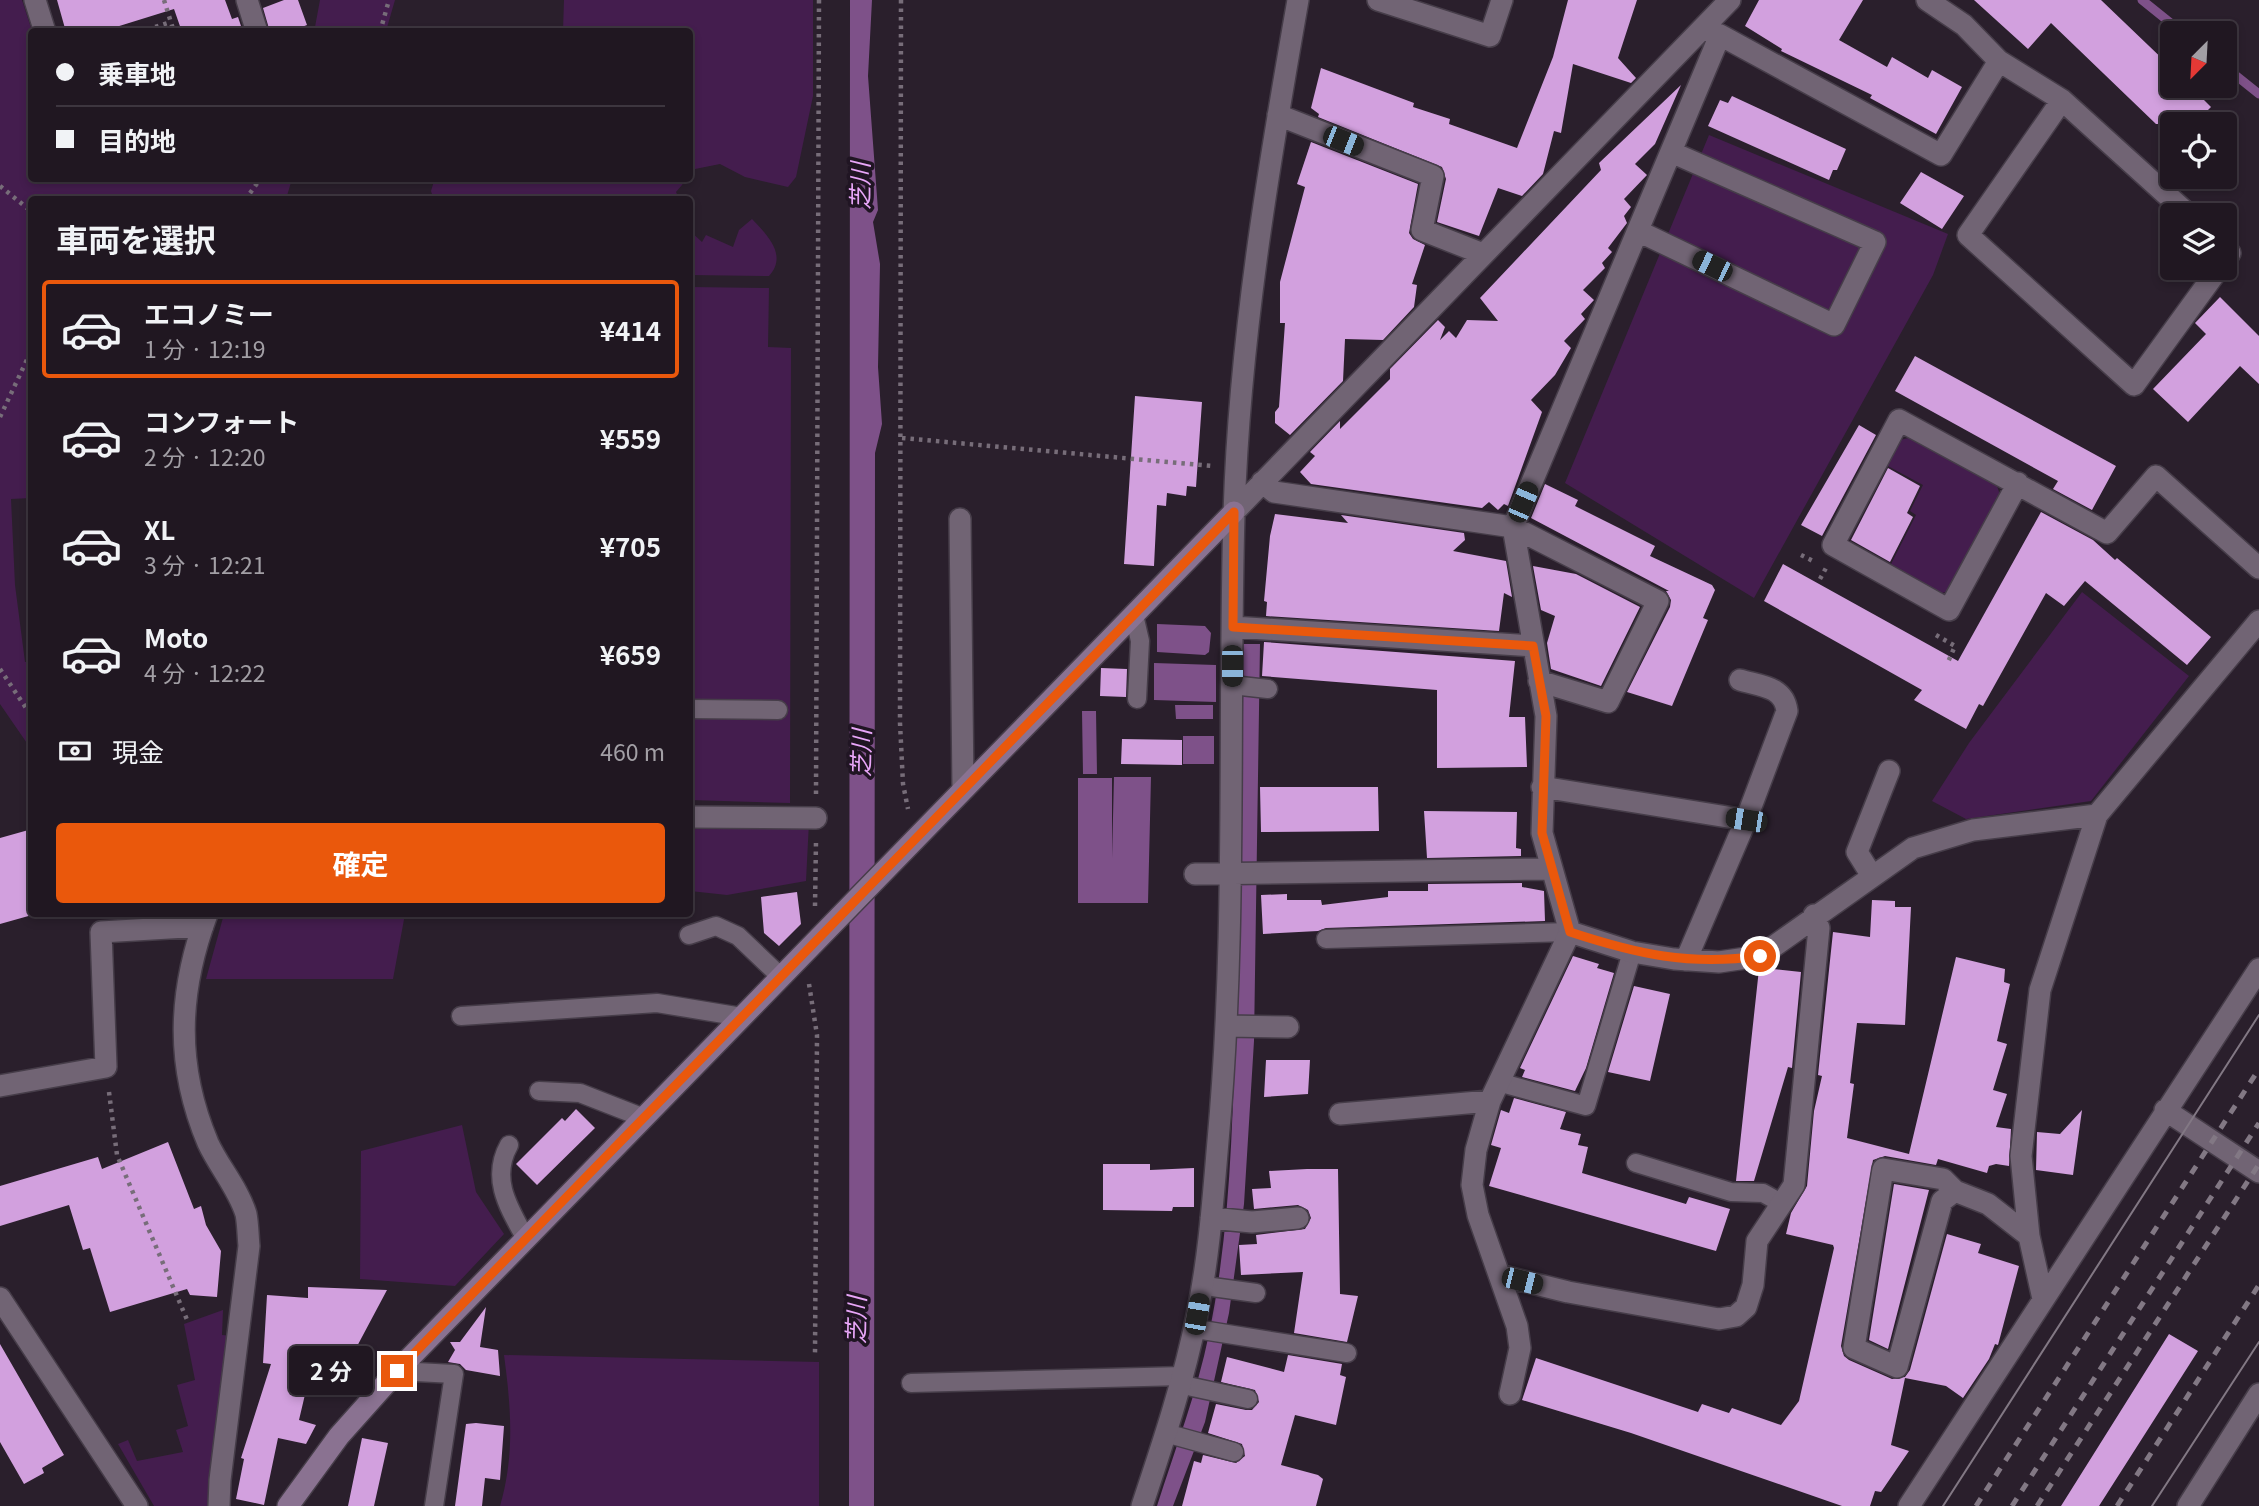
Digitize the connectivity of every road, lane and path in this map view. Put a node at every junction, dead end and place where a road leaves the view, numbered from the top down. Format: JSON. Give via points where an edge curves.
{"nodes":[{"id":1,"x":35,"y":0,"type":"edge"},
{"id":2,"x":164,"y":0,"type":"edge"},
{"id":3,"x":247,"y":0,"type":"edge"},
{"id":4,"x":389,"y":0,"type":"edge"},
{"id":5,"x":819,"y":0,"type":"edge"},
{"id":6,"x":901,"y":0,"type":"edge"},
{"id":7,"x":1298,"y":0,"type":"edge"},
{"id":8,"x":1378,"y":0,"type":"edge"},
{"id":9,"x":1502,"y":0,"type":"edge"},
{"id":10,"x":1730,"y":0,"type":"edge"},
{"id":11,"x":1927,"y":0,"type":"edge"},
{"id":12,"x":171,"y":22,"type":"junction"},
{"id":13,"x":44,"y":28,"type":"edge"},
{"id":14,"x":152,"y":28,"type":"edge"},
{"id":15,"x":173,"y":28,"type":"edge"},
{"id":16,"x":256,"y":28,"type":"edge"},
{"id":17,"x":381,"y":28,"type":"edge"},
{"id":18,"x":1712,"y":32,"type":"junction"},
{"id":19,"x":1999,"y":61,"type":"junction"},
{"id":20,"x":2062,"y":100,"type":"junction"},
{"id":21,"x":1278,"y":115,"type":"junction"},
{"id":22,"x":1671,"y":152,"type":"junction"},
{"id":23,"x":0,"y":186,"type":"edge"},
{"id":24,"x":2176,"y":203,"type":"edge"},
{"id":25,"x":28,"y":209,"type":"edge"},
{"id":26,"x":1638,"y":231,"type":"junction"},
{"id":27,"x":1483,"y":254,"type":"junction"},
{"id":28,"x":2210,"y":280,"type":"edge"},
{"id":29,"x":28,"y":357,"type":"edge"},
{"id":30,"x":0,"y":416,"type":"edge"},
{"id":31,"x":902,"y":438,"type":"junction"},
{"id":32,"x":1237,"y":468,"type":"junction"},
{"id":33,"x":1262,"y":482,"type":"junction"},
{"id":34,"x":2018,"y":484,"type":"junction"},
{"id":35,"x":1234,"y":512,"type":"junction"},
{"id":36,"x":960,"y":519,"type":"dead end"},
{"id":37,"x":1513,"y":527,"type":"junction"},
{"id":38,"x":2259,"y":568,"type":"edge"},
{"id":39,"x":1134,"y":615,"type":"junction"},
{"id":40,"x":2259,"y":621,"type":"edge"},
{"id":41,"x":1233,"y":627,"type":"junction"},
{"id":42,"x":1934,"y":634,"type":"dead end"},
{"id":43,"x":1533,"y":646,"type":"junction"},
{"id":44,"x":1948,"y":662,"type":"dead end"},
{"id":45,"x":0,"y":669,"type":"edge"},
{"id":46,"x":1740,"y":680,"type":"dead end"},
{"id":47,"x":1539,"y":681,"type":"junction"},
{"id":48,"x":1232,"y":685,"type":"junction"},
{"id":49,"x":1268,"y":688,"type":"dead end"},
{"id":50,"x":1137,"y":699,"type":"dead end"},
{"id":51,"x":693,"y":709,"type":"edge"},
{"id":52,"x":778,"y":710,"type":"dead end"},
{"id":53,"x":28,"y":711,"type":"edge"},
{"id":54,"x":1889,"y":771,"type":"dead end"},
{"id":55,"x":1542,"y":787,"type":"junction"},
{"id":56,"x":963,"y":789,"type":"junction"},
{"id":57,"x":2097,"y":815,"type":"junction"},
{"id":58,"x":693,"y":817,"type":"edge"},
{"id":59,"x":816,"y":818,"type":"junction"},
{"id":60,"x":1746,"y":820,"type":"junction"},
{"id":61,"x":907,"y":847,"type":"junction"},
{"id":62,"x":1550,"y":869,"type":"junction"},
{"id":63,"x":1195,"y":874,"type":"dead end"},
{"id":64,"x":1231,"y":875,"type":"junction"},
{"id":65,"x":1872,"y":876,"type":"junction"},
{"id":66,"x":1814,"y":915,"type":"junction"},
{"id":67,"x":205,"y":920,"type":"edge"},
{"id":68,"x":1570,"y":932,"type":"junction"},
{"id":69,"x":689,"y":935,"type":"dead end"},
{"id":70,"x":1326,"y":939,"type":"dead end"},
{"id":71,"x":812,"y":945,"type":"junction"},
{"id":72,"x":1632,"y":952,"type":"junction"},
{"id":73,"x":1686,"y":960,"type":"junction"},
{"id":74,"x":2259,"y":969,"type":"edge"},
{"id":75,"x":781,"y":977,"type":"junction"},
{"id":76,"x":461,"y":1016,"type":"dead end"},
{"id":77,"x":742,"y":1017,"type":"junction"},
{"id":78,"x":1227,"y":1026,"type":"junction"},
{"id":79,"x":1279,"y":1027,"type":"dead end"},
{"id":80,"x":106,"y":1067,"type":"junction"},
{"id":81,"x":0,"y":1086,"type":"edge"},
{"id":82,"x":539,"y":1091,"type":"dead end"},
{"id":83,"x":1494,"y":1091,"type":"junction"},
{"id":84,"x":2165,"y":1111,"type":"junction"},
{"id":85,"x":1340,"y":1114,"type":"dead end"},
{"id":86,"x":644,"y":1118,"type":"junction"},
{"id":87,"x":509,"y":1144,"type":"dead end"},
{"id":88,"x":1636,"y":1163,"type":"dead end"},
{"id":89,"x":2259,"y":1172,"type":"edge"},
{"id":90,"x":1955,"y":1191,"type":"junction"},
{"id":91,"x":1781,"y":1202,"type":"junction"},
{"id":92,"x":1211,"y":1218,"type":"junction"},
{"id":93,"x":1298,"y":1218,"type":"dead end"},
{"id":94,"x":2029,"y":1236,"type":"junction"},
{"id":95,"x":526,"y":1239,"type":"junction"},
{"id":96,"x":1499,"y":1275,"type":"junction"},
{"id":97,"x":1203,"y":1286,"type":"junction"},
{"id":98,"x":1251,"y":1292,"type":"dead end"},
{"id":99,"x":0,"y":1298,"type":"edge"},
{"id":100,"x":2043,"y":1299,"type":"junction"},
{"id":101,"x":188,"y":1322,"type":"dead end"},
{"id":102,"x":1195,"y":1329,"type":"junction"},
{"id":103,"x":1347,"y":1353,"type":"dead end"},
{"id":104,"x":815,"y":1355,"type":"dead end"},
{"id":105,"x":397,"y":1371,"type":"junction"},
{"id":106,"x":1182,"y":1382,"type":"junction"},
{"id":107,"x":911,"y":1383,"type":"dead end"},
{"id":108,"x":1510,"y":1394,"type":"dead end"},
{"id":109,"x":2259,"y":1394,"type":"edge"},
{"id":110,"x":1248,"y":1399,"type":"dead end"},
{"id":111,"x":1168,"y":1433,"type":"junction"},
{"id":112,"x":1234,"y":1452,"type":"dead end"},
{"id":113,"x":137,"y":1506,"type":"edge"},
{"id":114,"x":219,"y":1506,"type":"edge"},
{"id":115,"x":288,"y":1506,"type":"edge"},
{"id":116,"x":434,"y":1506,"type":"edge"},
{"id":117,"x":1142,"y":1506,"type":"edge"},
{"id":118,"x":1909,"y":1506,"type":"edge"},
{"id":119,"x":2188,"y":1506,"type":"edge"}],
"edges":[{"from":1,"to":13,"type":"street"},
{"from":2,"to":12,"type":"path"},
{"from":3,"to":16,"type":"street"},
{"from":4,"to":17,"type":"path"},
{"from":5,"to":59,"type":"path"},
{"from":6,"to":31,"type":"path"},
{"from":7,"to":21,"type":"street"},
{"from":8,"to":9,"type":"street","via":[[1490,36]]},
{"from":10,"to":18,"type":"street"},
{"from":11,"to":19,"type":"street","via":[[1964,25]]},
{"from":12,"to":14,"type":"path"},
{"from":12,"to":15,"type":"path"},
{"from":18,"to":19,"type":"street","via":[[1941,155]]},
{"from":18,"to":22,"type":"street"},
{"from":18,"to":27,"type":"street"},
{"from":19,"to":20,"type":"street"},
{"from":20,"to":24,"type":"street"},
{"from":20,"to":28,"type":"street","via":[[1968,235],[2134,385]]},
{"from":21,"to":27,"type":"street","via":[[1433,176],[1422,230]]},
{"from":21,"to":32,"type":"street","via":[[1256,252]]},
{"from":22,"to":26,"type":"street"},
{"from":22,"to":26,"type":"street","via":[[1875,242],[1835,325]]},
{"from":23,"to":25,"type":"path"},
{"from":26,"to":37,"type":"street"},
{"from":27,"to":33,"type":"street"},
{"from":29,"to":30,"type":"path"},
{"from":31,"to":32,"type":"path"},
{"from":31,"to":61,"type":"path","via":[[901,723]]},
{"from":32,"to":35,"type":"street"},
{"from":33,"to":35,"type":"street"},
{"from":33,"to":37,"type":"street","via":[[1274,492]]},
{"from":34,"to":34,"type":"street","via":[[1899,420],[1833,544],[1949,610]]},
{"from":34,"to":38,"type":"street","via":[[2107,533],[2156,476]]},
{"from":35,"to":39,"type":"street"},
{"from":35,"to":41,"type":"street"},
{"from":36,"to":56,"type":"street"},
{"from":37,"to":43,"type":"street"},
{"from":37,"to":47,"type":"street","via":[[1658,601],[1608,702]]},
{"from":39,"to":50,"type":"lane","via":[[1140,641]]},
{"from":39,"to":56,"type":"street"},
{"from":40,"to":57,"type":"street"},
{"from":41,"to":43,"type":"street"},
{"from":41,"to":48,"type":"street"},
{"from":42,"to":44,"type":"path","via":[[1955,646]]},
{"from":43,"to":47,"type":"street"},
{"from":45,"to":53,"type":"path"},
{"from":46,"to":60,"type":"street","via":[[1779,692],[1786,699],[1787,711]]},
{"from":47,"to":55,"type":"street","via":[[1546,716]]},
{"from":48,"to":49,"type":"lane"},
{"from":48,"to":64,"type":"street"},
{"from":51,"to":52,"type":"lane"},
{"from":54,"to":65,"type":"street","via":[[1857,852]]},
{"from":55,"to":60,"type":"street"},
{"from":55,"to":62,"type":"street","via":[[1542,833]]},
{"from":56,"to":61,"type":"street"},
{"from":57,"to":65,"type":"street","via":[[1973,830],[1913,848]]},
{"from":57,"to":94,"type":"street","via":[[2040,990],[2021,1156]]},
{"from":58,"to":59,"type":"street"},
{"from":59,"to":71,"type":"path"},
{"from":60,"to":73,"type":"street"},
{"from":61,"to":71,"type":"street"},
{"from":62,"to":64,"type":"street"},
{"from":62,"to":68,"type":"street"},
{"from":63,"to":64,"type":"street"},
{"from":64,"to":78,"type":"street"},
{"from":65,"to":66,"type":"street"},
{"from":66,"to":73,"type":"street","via":[[1760,956],[1719,962]]},
{"from":66,"to":91,"type":"street","via":[[1819,928],[1794,1185]]},
{"from":67,"to":80,"type":"street","via":[[101,932]]},
{"from":67,"to":114,"type":"street","via":[[182,1021],[186,1065],[209,1144],[246,1215],[249,1246]]},
{"from":68,"to":70,"type":"lane"},
{"from":68,"to":72,"type":"street"},
{"from":68,"to":83,"type":"street"},
{"from":69,"to":75,"type":"lane","via":[[716,926],[738,936]]},
{"from":71,"to":75,"type":"street"},
{"from":71,"to":104,"type":"path","via":[[817,1035]]},
{"from":72,"to":73,"type":"street"},
{"from":72,"to":83,"type":"lane","via":[[1586,1105]]},
{"from":74,"to":84,"type":"street"},
{"from":75,"to":77,"type":"street"},
{"from":76,"to":77,"type":"lane","via":[[657,1003]]},
{"from":77,"to":86,"type":"street"},
{"from":78,"to":79,"type":"street"},
{"from":78,"to":92,"type":"street"},
{"from":80,"to":81,"type":"street"},
{"from":80,"to":101,"type":"path","via":[[117,1155]]},
{"from":82,"to":86,"type":"lane","via":[[580,1093]]},
{"from":83,"to":85,"type":"street"},
{"from":83,"to":96,"type":"street","via":[[1476,1150],[1472,1185]]},
{"from":84,"to":89,"type":"street"},
{"from":84,"to":100,"type":"street"},
{"from":86,"to":95,"type":"street"},
{"from":87,"to":95,"type":"lane","via":[[499,1175],[506,1203]]},
{"from":88,"to":91,"type":"lane","via":[[1731,1192],[1763,1193]]},
{"from":90,"to":90,"type":"street","via":[[1942,1201],[1897,1367],[1854,1348],[1883,1169],[1943,1179]]},
{"from":90,"to":94,"type":"street","via":[[1988,1204]]},
{"from":91,"to":96,"type":"street","via":[[1757,1241],[1753,1285],[1746,1307],[1736,1316],[1719,1319]]},
{"from":92,"to":93,"type":"street","via":[[1252,1222]]},
{"from":92,"to":97,"type":"street"},
{"from":94,"to":100,"type":"street"},
{"from":95,"to":105,"type":"street"},
{"from":96,"to":108,"type":"street","via":[[1520,1348]]},
{"from":97,"to":98,"type":"lane"},
{"from":97,"to":102,"type":"street"},
{"from":99,"to":113,"type":"street"},
{"from":100,"to":118,"type":"street"},
{"from":102,"to":103,"type":"lane"},
{"from":102,"to":106,"type":"street"},
{"from":105,"to":115,"type":"street","via":[[339,1436]]},
{"from":105,"to":116,"type":"lane","via":[[454,1374]]},
{"from":106,"to":107,"type":"lane"},
{"from":106,"to":110,"type":"lane"},
{"from":106,"to":111,"type":"street"},
{"from":109,"to":119,"type":"street"},
{"from":111,"to":112,"type":"lane"},
{"from":111,"to":117,"type":"street"}]}
